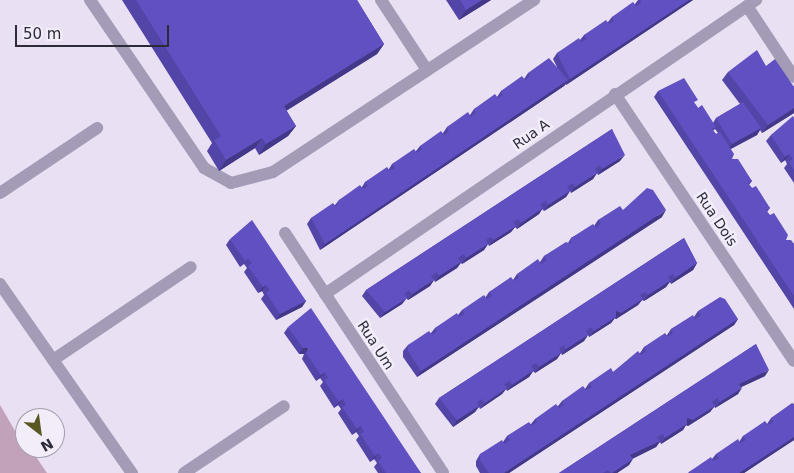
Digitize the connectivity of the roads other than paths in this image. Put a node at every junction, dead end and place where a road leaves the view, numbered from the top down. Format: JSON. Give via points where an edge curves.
{"nodes":[{"id":1,"x":90,"y":0,"type":"edge"},
{"id":2,"x":381,"y":0,"type":"edge"},
{"id":3,"x":534,"y":0,"type":"edge"},
{"id":4,"x":751,"y":3,"type":"edge"},
{"id":5,"x":427,"y":70,"type":"junction"},
{"id":6,"x":794,"y":77,"type":"edge"},
{"id":7,"x":615,"y":94,"type":"junction"},
{"id":8,"x":97,"y":128,"type":"dead end"},
{"id":9,"x":0,"y":193,"type":"edge"},
{"id":10,"x":285,"y":233,"type":"dead end"},
{"id":11,"x":191,"y":267,"type":"dead end"},
{"id":12,"x":0,"y":284,"type":"edge"},
{"id":13,"x":325,"y":294,"type":"junction"},
{"id":14,"x":53,"y":360,"type":"junction"},
{"id":15,"x":794,"y":360,"type":"edge"},
{"id":16,"x":284,"y":406,"type":"dead end"},
{"id":17,"x":132,"y":473,"type":"edge"},
{"id":18,"x":184,"y":473,"type":"edge"},
{"id":19,"x":443,"y":473,"type":"edge"}],
"edges":[{"from":1,"to":5,"type":"street","via":[[204,168],[231,183],[274,172]]},
{"from":2,"to":5,"type":"street"},
{"from":3,"to":5,"type":"street"},
{"from":4,"to":6,"type":"street"},
{"from":4,"to":7,"type":"street","name":"Rua A"},
{"from":7,"to":13,"type":"street","name":"Rua A"},
{"from":7,"to":15,"type":"street","name":"Rua Dois"},
{"from":8,"to":9,"type":"street"},
{"from":10,"to":13,"type":"street","name":"Rua Um"},
{"from":11,"to":14,"type":"street"},
{"from":12,"to":14,"type":"street"},
{"from":13,"to":19,"type":"street","name":"Rua Um"},
{"from":14,"to":17,"type":"street"},
{"from":16,"to":18,"type":"street"}]}
